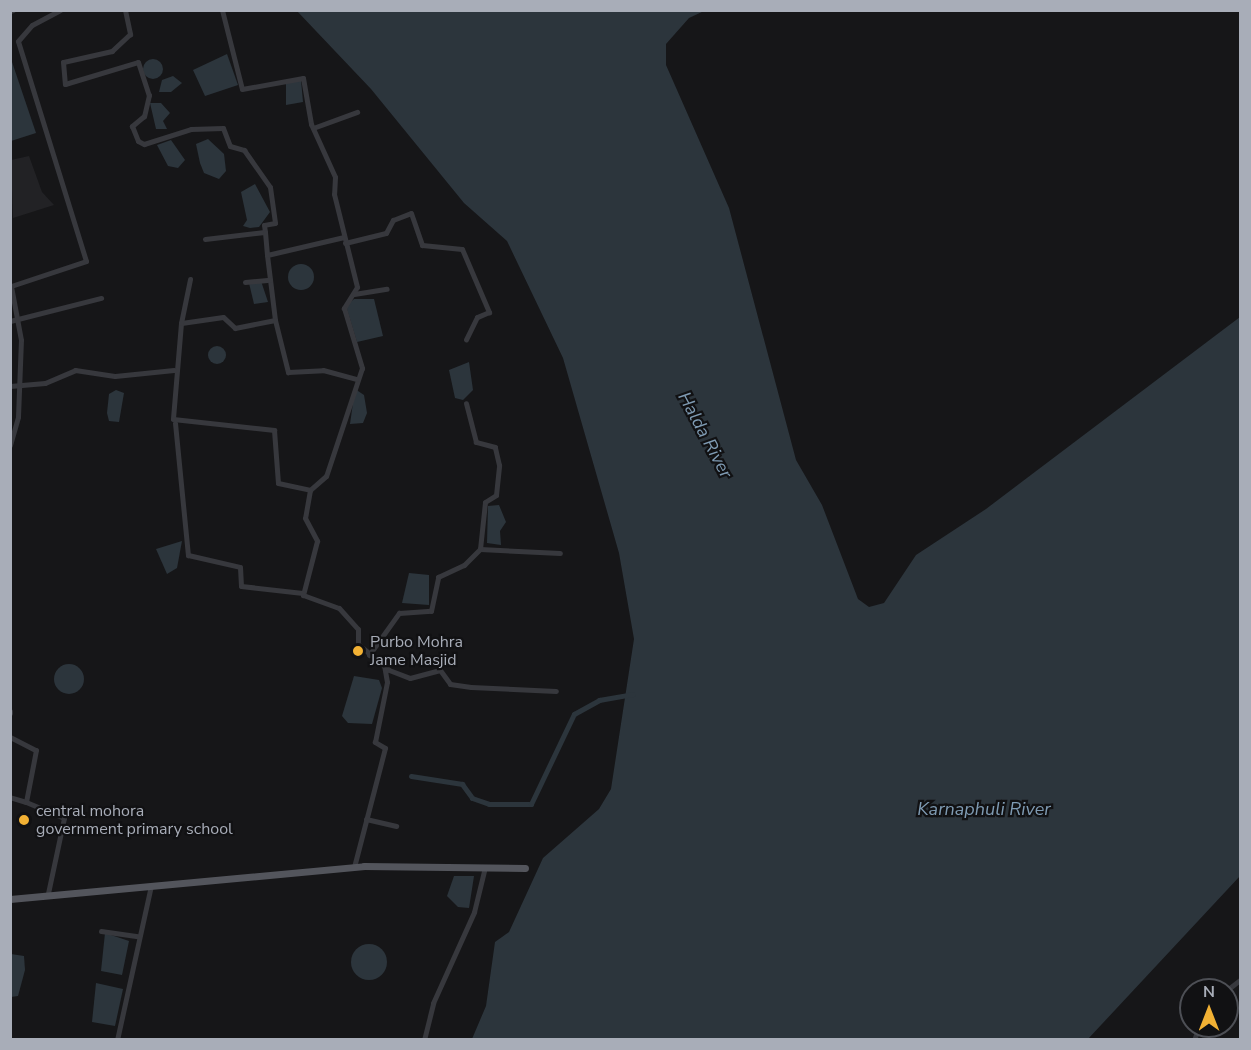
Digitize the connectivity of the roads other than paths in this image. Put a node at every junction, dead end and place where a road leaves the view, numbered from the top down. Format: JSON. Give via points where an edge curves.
{"nodes":[{"id":1,"x":60,"y":10,"type":"edge"},
{"id":2,"x":125,"y":10,"type":"edge"},
{"id":3,"x":222,"y":10,"type":"edge"},
{"id":4,"x":357,"y":112,"type":"dead end"},
{"id":5,"x":313,"y":128,"type":"junction"},
{"id":6,"x":265,"y":232,"type":"junction"},
{"id":7,"x":205,"y":239,"type":"dead end"},
{"id":8,"x":344,"y":240,"type":"junction"},
{"id":9,"x":267,"y":255,"type":"junction"},
{"id":10,"x":190,"y":279,"type":"dead end"},
{"id":11,"x":270,"y":280,"type":"junction"},
{"id":12,"x":245,"y":282,"type":"dead end"},
{"id":13,"x":387,"y":289,"type":"dead end"},
{"id":14,"x":354,"y":294,"type":"junction"},
{"id":15,"x":101,"y":298,"type":"dead end"},
{"id":16,"x":19,"y":319,"type":"junction"},
{"id":17,"x":275,"y":320,"type":"junction"},
{"id":18,"x":10,"y":321,"type":"edge"},
{"id":19,"x":181,"y":323,"type":"junction"},
{"id":20,"x":466,"y":340,"type":"dead end"},
{"id":21,"x":174,"y":369,"type":"junction"},
{"id":22,"x":356,"y":379,"type":"junction"},
{"id":23,"x":14,"y":386,"type":"edge"},
{"id":24,"x":466,"y":403,"type":"dead end"},
{"id":25,"x":175,"y":423,"type":"junction"},
{"id":26,"x":10,"y":445,"type":"edge"},
{"id":27,"x":310,"y":490,"type":"junction"},
{"id":28,"x":480,"y":549,"type":"junction"},
{"id":29,"x":560,"y":553,"type":"dead end"},
{"id":30,"x":303,"y":593,"type":"junction"},
{"id":31,"x":369,"y":655,"type":"junction"},
{"id":32,"x":384,"y":665,"type":"junction"},
{"id":33,"x":556,"y":691,"type":"dead end"},
{"id":34,"x":10,"y":738,"type":"edge"},
{"id":35,"x":10,"y":797,"type":"edge"},
{"id":36,"x":26,"y":802,"type":"junction"},
{"id":37,"x":366,"y":819,"type":"junction"},
{"id":38,"x":396,"y":826,"type":"dead end"},
{"id":39,"x":354,"y":867,"type":"junction"},
{"id":40,"x":484,"y":867,"type":"junction"},
{"id":41,"x":525,"y":868,"type":"dead end"},
{"id":42,"x":151,"y":886,"type":"junction"},
{"id":43,"x":48,"y":893,"type":"junction"},
{"id":44,"x":10,"y":899,"type":"edge"},
{"id":45,"x":101,"y":931,"type":"dead end"},
{"id":46,"x":138,"y":936,"type":"junction"},
{"id":47,"x":117,"y":1040,"type":"edge"},
{"id":48,"x":424,"y":1040,"type":"edge"}],
"edges":[{"from":1,"to":16,"type":"street","via":[[32,25],[18,41],[86,261],[10,286]]},
{"from":2,"to":6,"type":"street","via":[[130,34],[112,51],[63,62],[65,84],[138,62],[149,95],[144,116],[132,126],[138,141],[144,144],[191,129],[223,128],[230,146],[244,150],[270,187],[275,223],[264,225]]},
{"from":3,"to":5,"type":"street","via":[[242,89],[303,78]]},
{"from":4,"to":5,"type":"street"},
{"from":5,"to":8,"type":"street","via":[[335,177]]},
{"from":6,"to":7,"type":"street"},
{"from":6,"to":9,"type":"street"},
{"from":8,"to":9,"type":"street"},
{"from":8,"to":14,"type":"street","via":[[357,287]]},
{"from":8,"to":20,"type":"street","via":[[386,233],[393,220],[411,213],[422,245],[448,244],[464,252],[489,312]]},
{"from":9,"to":11,"type":"street"},
{"from":10,"to":19,"type":"street"},
{"from":11,"to":12,"type":"street"},
{"from":11,"to":17,"type":"street"},
{"from":13,"to":14,"type":"street"},
{"from":14,"to":22,"type":"street","via":[[344,308],[362,368]]},
{"from":15,"to":16,"type":"street"},
{"from":16,"to":18,"type":"street"},
{"from":16,"to":23,"type":"street"},
{"from":17,"to":19,"type":"street","via":[[235,328],[223,316]]},
{"from":17,"to":22,"type":"street","via":[[288,372],[323,370]]},
{"from":19,"to":21,"type":"street"},
{"from":21,"to":23,"type":"street","via":[[115,376],[75,370],[45,384]]},
{"from":21,"to":25,"type":"street"},
{"from":22,"to":27,"type":"street","via":[[326,476]]},
{"from":23,"to":26,"type":"street"},
{"from":24,"to":28,"type":"street","via":[[476,442],[495,447],[499,465],[496,495],[485,502]]},
{"from":25,"to":27,"type":"street","via":[[272,428],[278,483]]},
{"from":25,"to":30,"type":"street","via":[[188,555],[240,567],[241,586]]},
{"from":27,"to":30,"type":"street","via":[[305,518],[317,541]]},
{"from":28,"to":29,"type":"street"},
{"from":28,"to":31,"type":"street","via":[[464,565],[438,577],[431,611],[399,613]]},
{"from":30,"to":31,"type":"street","via":[[339,608],[358,629],[358,644]]},
{"from":31,"to":32,"type":"street"},
{"from":32,"to":33,"type":"street","via":[[410,678],[440,670],[450,684],[458,686]]},
{"from":32,"to":37,"type":"street","via":[[387,682],[375,742],[386,748]]},
{"from":34,"to":36,"type":"street","via":[[36,750]]},
{"from":35,"to":36,"type":"street"},
{"from":36,"to":43,"type":"street","via":[[64,818]]},
{"from":37,"to":38,"type":"street"},
{"from":37,"to":39,"type":"street"},
{"from":39,"to":40,"type":"main road"},
{"from":39,"to":42,"type":"main road"},
{"from":40,"to":41,"type":"main road"},
{"from":40,"to":48,"type":"street","via":[[474,912],[433,1003]]},
{"from":42,"to":43,"type":"main road"},
{"from":42,"to":46,"type":"street"},
{"from":43,"to":44,"type":"main road"},
{"from":45,"to":46,"type":"street"},
{"from":46,"to":47,"type":"street"}]}
